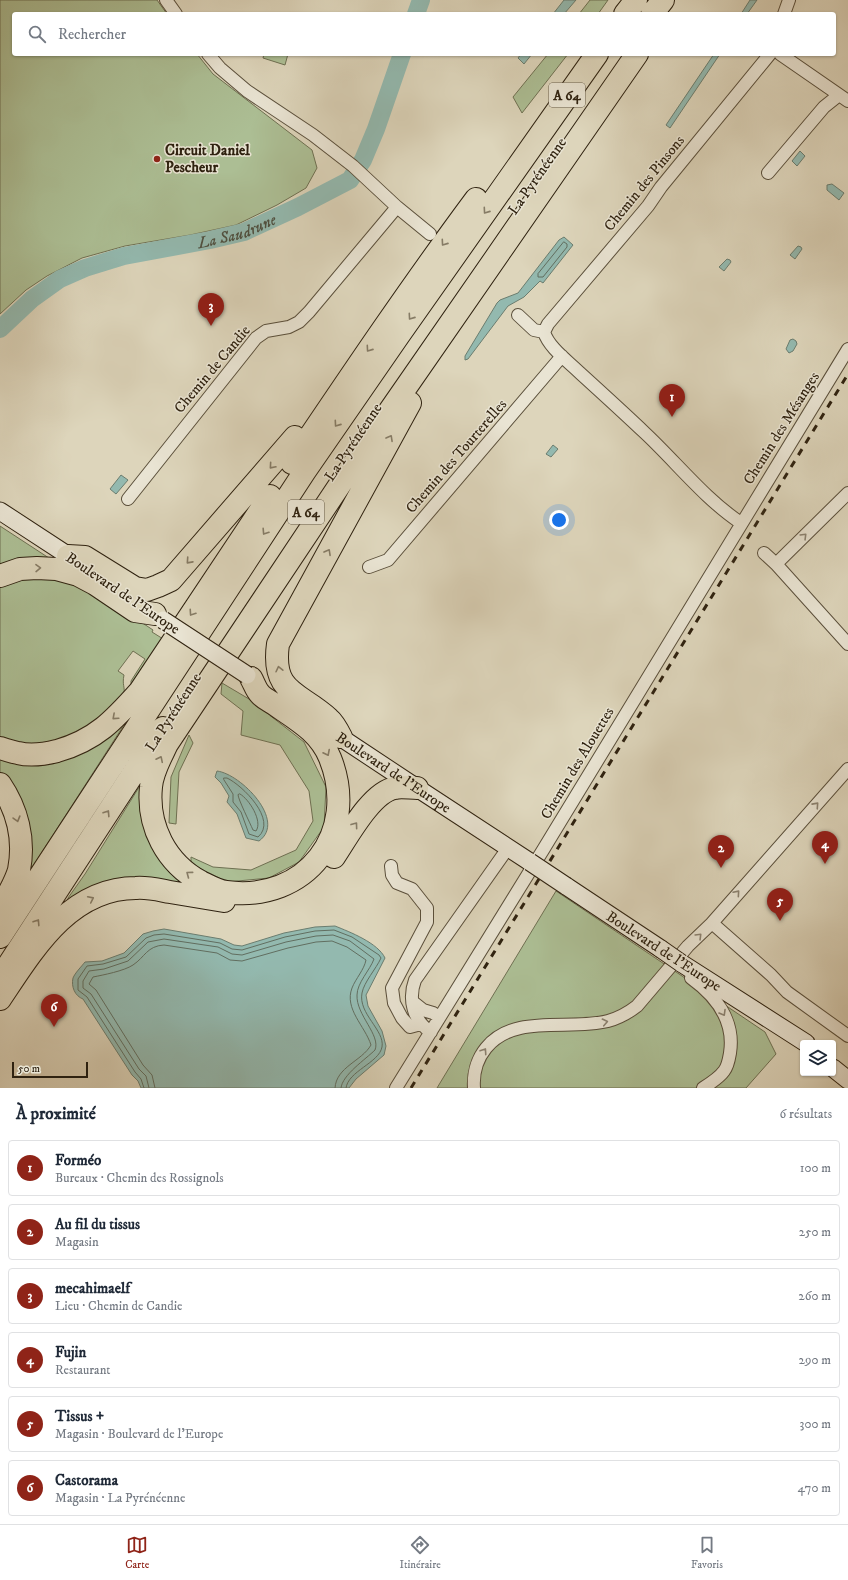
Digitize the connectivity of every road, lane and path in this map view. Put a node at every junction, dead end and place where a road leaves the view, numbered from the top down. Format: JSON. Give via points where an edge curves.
{"nodes":[{"id":1,"x":166,"y":0,"type":"edge"},
{"id":2,"x":636,"y":0,"type":"edge"},
{"id":3,"x":789,"y":0,"type":"edge"},
{"id":4,"x":175,"y":12,"type":"edge"},
{"id":5,"x":627,"y":12,"type":"edge"},
{"id":6,"x":785,"y":12,"type":"edge"},
{"id":7,"x":210,"y":56,"type":"edge"},
{"id":8,"x":595,"y":56,"type":"edge"},
{"id":9,"x":623,"y":56,"type":"edge"},
{"id":10,"x":636,"y":56,"type":"edge"},
{"id":11,"x":768,"y":56,"type":"edge"},
{"id":12,"x":783,"y":56,"type":"edge"},
{"id":13,"x":843,"y":98,"type":"edge"},
{"id":14,"x":548,"y":121,"type":"junction"},
{"id":15,"x":768,"y":173,"type":"dead end"},
{"id":16,"x":397,"y":207,"type":"junction"},
{"id":17,"x":430,"y":234,"type":"dead end"},
{"id":18,"x":475,"y":285,"type":"junction"},
{"id":19,"x":518,"y":315,"type":"dead end"},
{"id":20,"x":544,"y":332,"type":"junction"},
{"id":21,"x":848,"y":349,"type":"edge"},
{"id":22,"x":562,"y":356,"type":"junction"},
{"id":23,"x":355,"y":368,"type":"junction"},
{"id":24,"x":848,"y":493,"type":"edge"},
{"id":25,"x":128,"y":499,"type":"dead end"},
{"id":26,"x":0,"y":510,"type":"edge"},
{"id":27,"x":741,"y":523,"type":"junction"},
{"id":28,"x":764,"y":553,"type":"dead end"},
{"id":29,"x":68,"y":556,"type":"junction"},
{"id":30,"x":776,"y":564,"type":"junction"},
{"id":31,"x":369,"y":568,"type":"dead end"},
{"id":32,"x":0,"y":576,"type":"edge"},
{"id":33,"x":159,"y":617,"type":"junction"},
{"id":34,"x":848,"y":644,"type":"edge"},
{"id":35,"x":249,"y":676,"type":"junction"},
{"id":36,"x":341,"y":737,"type":"junction"},
{"id":37,"x":0,"y":748,"type":"edge"},
{"id":38,"x":848,"y":769,"type":"edge"},
{"id":39,"x":0,"y":784,"type":"edge"},
{"id":40,"x":417,"y":788,"type":"junction"},
{"id":41,"x":508,"y":848,"type":"junction"},
{"id":42,"x":391,"y":866,"type":"dead end"},
{"id":43,"x":0,"y":909,"type":"edge"},
{"id":44,"x":712,"y":923,"type":"junction"},
{"id":45,"x":0,"y":937,"type":"edge"},
{"id":46,"x":678,"y":965,"type":"junction"},
{"id":47,"x":0,"y":978,"type":"edge"},
{"id":48,"x":0,"y":999,"type":"edge"},
{"id":49,"x":413,"y":1002,"type":"junction"},
{"id":50,"x":439,"y":1017,"type":"junction"},
{"id":51,"x":420,"y":1024,"type":"junction"},
{"id":52,"x":431,"y":1032,"type":"junction"},
{"id":53,"x":788,"y":1032,"type":"junction"},
{"id":54,"x":848,"y":1036,"type":"edge"},
{"id":55,"x":801,"y":1040,"type":"edge"},
{"id":56,"x":800,"y":1042,"type":"edge"},
{"id":57,"x":836,"y":1061,"type":"edge"},
{"id":58,"x":848,"y":1068,"type":"edge"},
{"id":59,"x":836,"y":1070,"type":"edge"},
{"id":60,"x":848,"y":1080,"type":"edge"},
{"id":61,"x":396,"y":1088,"type":"edge"},
{"id":62,"x":474,"y":1088,"type":"edge"},
{"id":63,"x":703,"y":1088,"type":"edge"}],
"edges":[{"from":1,"to":4,"type":"street"},
{"from":2,"to":5,"type":"highway"},
{"from":3,"to":6,"type":"street"},
{"from":7,"to":16,"type":"street","via":[[247,91],[312,135],[357,170]]},
{"from":8,"to":14,"type":"highway","name":"La Pyrénéenne","number":"A 64"},
{"from":47,"to":9,"type":"highway","name":"La Pyrénéenne","number":"A 64","one_way":true,"via":[[321,488],[473,265]]},
{"from":10,"to":18,"type":"highway"},
{"from":11,"to":20,"type":"street","name":"Chemin des Pinsons"},
{"from":12,"to":13,"type":"street"},
{"from":13,"to":15,"type":"street","via":[[824,108]]},
{"from":14,"to":23,"type":"highway","one_way":true,"via":[[526,133],[446,239]]},
{"from":14,"to":45,"type":"highway","name":"La Pyrénéenne","number":"A 64","one_way":true,"via":[[304,471]]},
{"from":16,"to":17,"type":"street"},
{"from":16,"to":25,"type":"street","name":"Chemin de Candie","via":[[299,322],[289,327],[266,331],[256,338]]},
{"from":35,"to":18,"type":"highway","one_way":true,"via":[[260,694],[307,727],[320,740],[336,777],[339,794],[338,814],[335,830],[327,847],[292,881],[271,890],[252,893],[225,892],[191,876],[175,862],[162,845],[150,805],[151,785],[157,765],[167,744],[246,624]]},
{"from":36,"to":18,"type":"highway","one_way":true,"via":[[330,720],[288,690],[281,680],[277,668],[278,644],[407,408],[472,302]]},
{"from":19,"to":20,"type":"street","via":[[534,330]]},
{"from":20,"to":22,"type":"street","via":[[546,339]]},
{"from":21,"to":27,"type":"street","name":"Chemin des Mésanges"},
{"from":22,"to":27,"type":"street","via":[[732,518]]},
{"from":22,"to":31,"type":"street","name":"Chemin des Tourterelles","via":[[388,560]]},
{"from":23,"to":29,"type":"highway","one_way":true,"via":[[342,377],[284,452],[171,580],[147,590],[135,588],[85,557]]},
{"from":23,"to":37,"type":"highway","one_way":true,"via":[[144,685],[120,713],[98,733],[74,746],[44,754],[18,754]]},
{"from":30,"to":24,"type":"street","one_way":true},
{"from":26,"to":29,"type":"street","name":"Boulevard de l'Europe"},
{"from":27,"to":50,"type":"street","name":"Chemin des Alouettes"},
{"from":28,"to":30,"type":"street"},
{"from":29,"to":33,"type":"street","name":"Boulevard de l'Europe"},
{"from":30,"to":34,"type":"street"},
{"from":32,"to":33,"type":"highway","one_way":true,"via":[[20,569],[56,569],[78,575],[95,584],[135,611]]},
{"from":33,"to":35,"type":"street","name":"Boulevard de l'Europe","bridge":true},
{"from":35,"to":36,"type":"street","name":"Boulevard de l'Europe"},
{"from":36,"to":40,"type":"street","name":"Boulevard de l'Europe"},
{"from":44,"to":38,"type":"street","one_way":true},
{"from":39,"to":43,"type":"highway","one_way":true,"via":[[14,810],[20,830],[21,850],[12,888]]},
{"from":40,"to":41,"type":"street","name":"Boulevard de l'Europe"},
{"from":48,"to":40,"type":"highway","one_way":true,"via":[[52,927],[92,898],[113,890],[136,888],[247,903],[283,895],[306,884],[330,861],[368,807],[384,792],[395,788]]},
{"from":41,"to":46,"type":"street","name":"Boulevard de l'Europe","bridge":true},
{"from":41,"to":49,"type":"street","via":[[415,980]]},
{"from":42,"to":51,"type":"street","via":[[392,876],[397,883],[412,889],[427,908],[427,922],[392,988],[394,1003],[402,1018],[410,1027]]},
{"from":44,"to":54,"type":"street","via":[[787,992]]},
{"from":62,"to":44,"type":"street","one_way":true,"via":[[474,1073],[481,1054],[496,1038],[522,1027],[595,1024],[628,1013]]},
{"from":46,"to":53,"type":"street","name":"Boulevard de l'Europe"},
{"from":46,"to":63,"type":"street","one_way":true,"via":[[703,987],[722,1010],[729,1024],[732,1042],[725,1070]]},
{"from":49,"to":50,"type":"street"},
{"from":49,"to":51,"type":"street","via":[[414,1013]]},
{"from":50,"to":52,"type":"street","name":"Chemin des Alouettes"},
{"from":51,"to":52,"type":"street"},
{"from":52,"to":61,"type":"street","name":"Chemin des Alouettes"},
{"from":53,"to":55,"type":"street","name":"Boulevard de l'Europe"},
{"from":53,"to":56,"type":"street","name":"Boulevard de l'Europe"},
{"from":57,"to":58,"type":"street"},
{"from":59,"to":60,"type":"street"}]}
